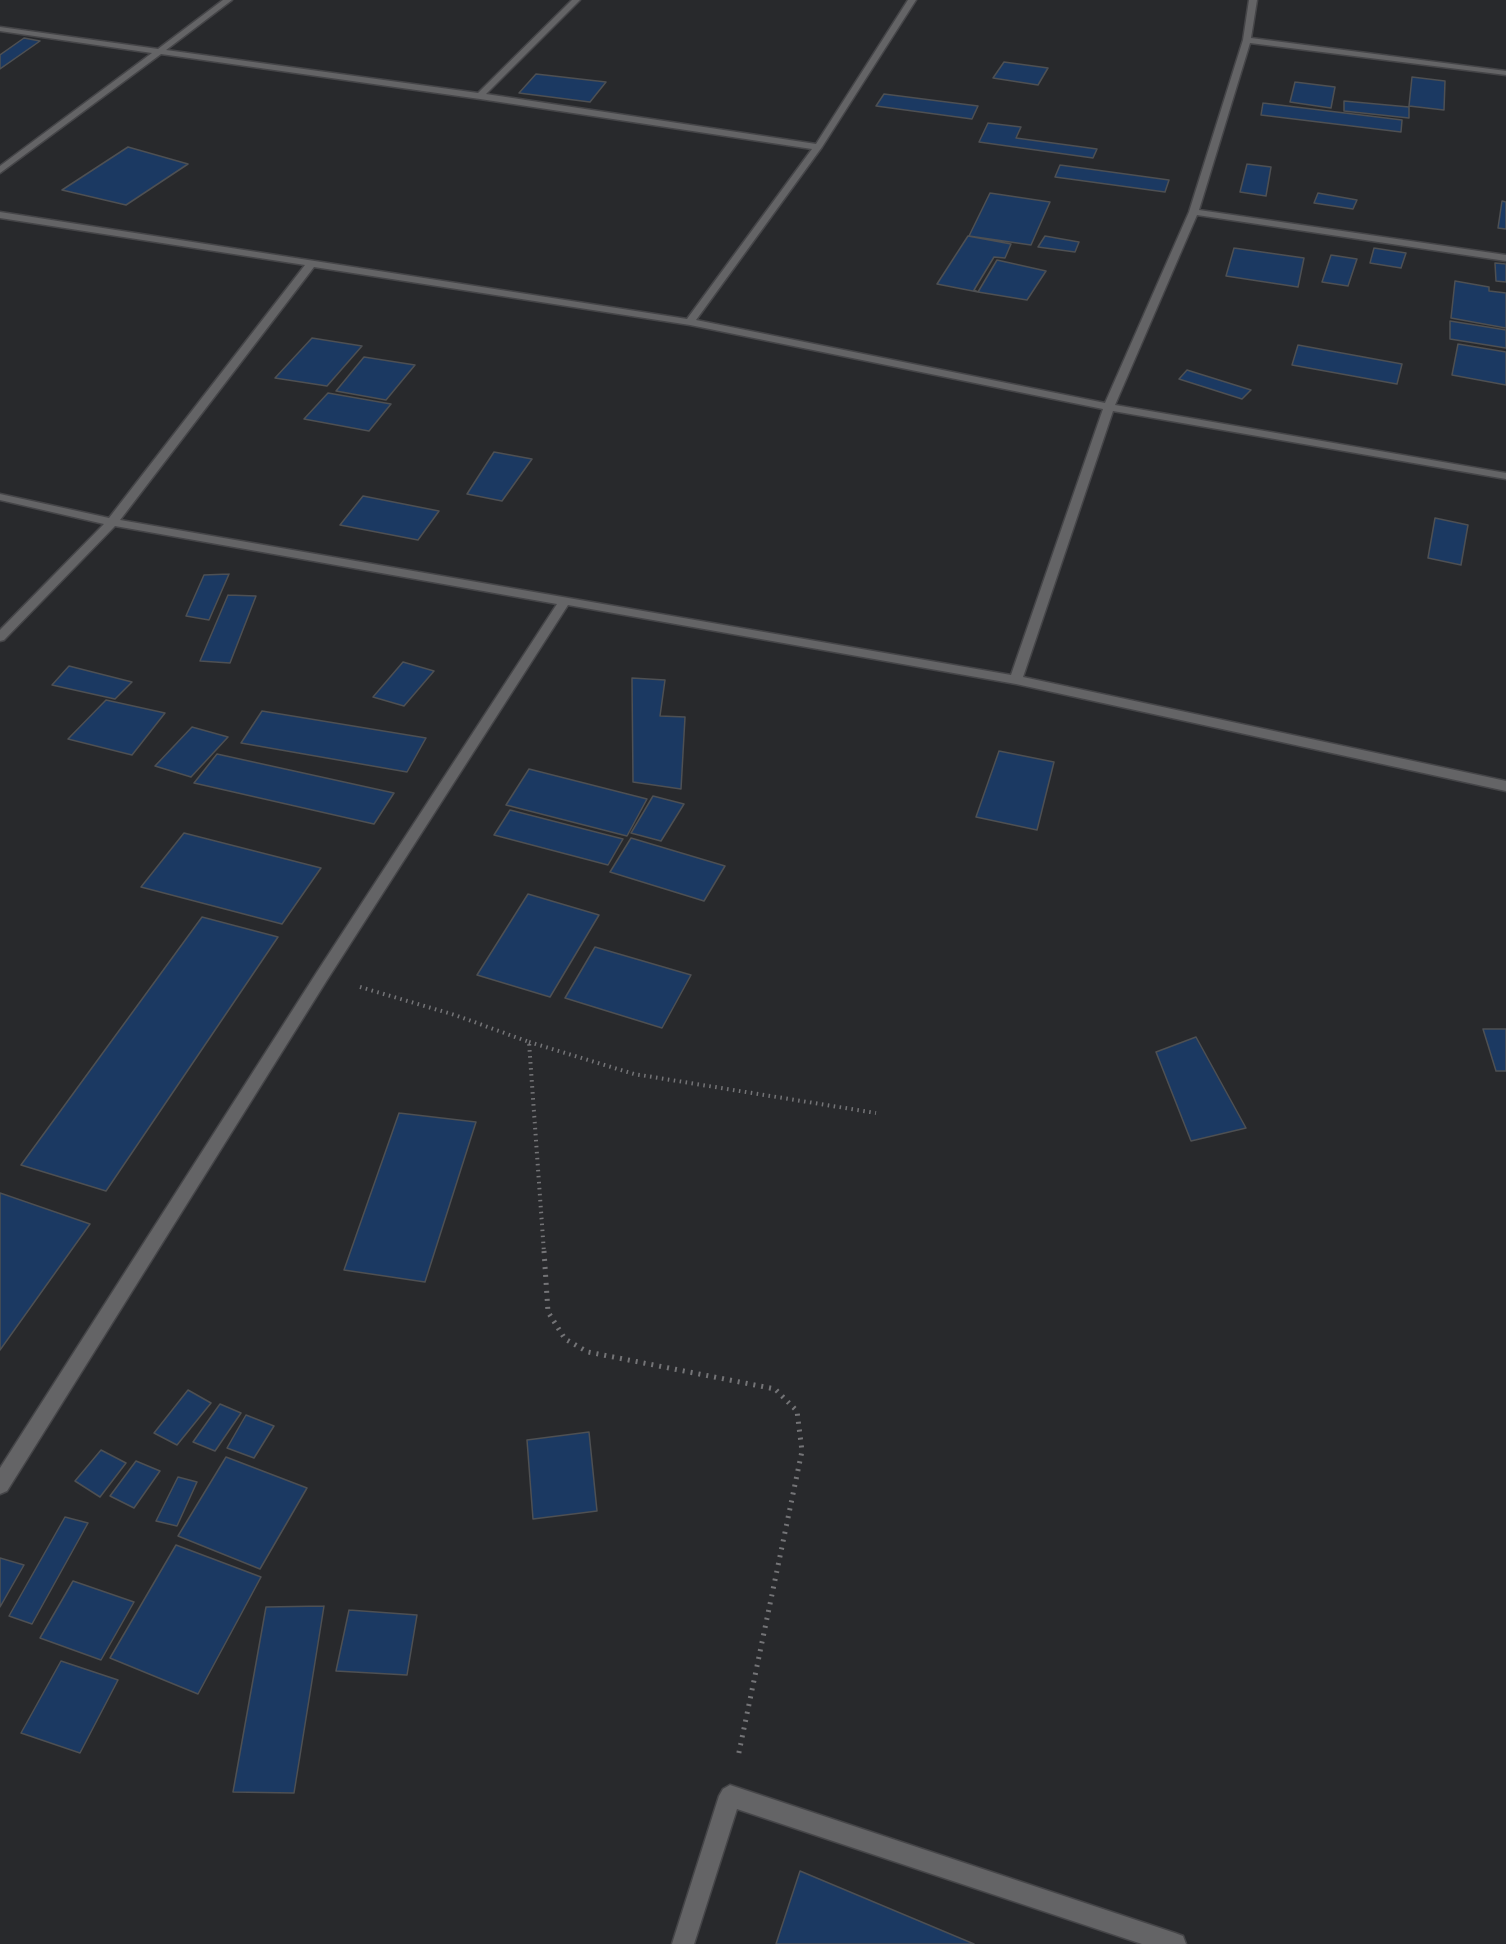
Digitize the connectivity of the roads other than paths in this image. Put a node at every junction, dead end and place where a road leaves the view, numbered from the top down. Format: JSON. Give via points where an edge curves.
{"nodes":[{"id":1,"x":228,"y":0,"type":"edge"},
{"id":2,"x":576,"y":0,"type":"edge"},
{"id":3,"x":912,"y":0,"type":"edge"},
{"id":4,"x":1253,"y":0,"type":"edge"},
{"id":5,"x":0,"y":29,"type":"edge"},
{"id":6,"x":1247,"y":40,"type":"junction"},
{"id":7,"x":157,"y":51,"type":"junction"},
{"id":8,"x":1506,"y":73,"type":"edge"},
{"id":9,"x":480,"y":96,"type":"junction"},
{"id":10,"x":818,"y":147,"type":"junction"},
{"id":11,"x":0,"y":170,"type":"edge"},
{"id":12,"x":1194,"y":212,"type":"junction"},
{"id":13,"x":0,"y":214,"type":"edge"},
{"id":14,"x":1506,"y":258,"type":"edge"},
{"id":15,"x":312,"y":262,"type":"junction"},
{"id":16,"x":690,"y":322,"type":"junction"},
{"id":17,"x":1109,"y":407,"type":"junction"},
{"id":18,"x":1506,"y":477,"type":"edge"},
{"id":19,"x":0,"y":497,"type":"edge"},
{"id":20,"x":112,"y":522,"type":"junction"},
{"id":21,"x":565,"y":600,"type":"junction"},
{"id":22,"x":0,"y":637,"type":"edge"},
{"id":23,"x":1016,"y":680,"type":"junction"},
{"id":24,"x":1506,"y":786,"type":"edge"},
{"id":25,"x":0,"y":1485,"type":"edge"},
{"id":26,"x":683,"y":1944,"type":"edge"},
{"id":27,"x":1175,"y":1944,"type":"edge"}],
"edges":[{"from":1,"to":7,"type":"street"},
{"from":2,"to":9,"type":"street"},
{"from":3,"to":10,"type":"street"},
{"from":4,"to":6,"type":"street"},
{"from":5,"to":7,"type":"street"},
{"from":6,"to":8,"type":"street"},
{"from":6,"to":12,"type":"street"},
{"from":7,"to":9,"type":"street"},
{"from":7,"to":11,"type":"street"},
{"from":9,"to":10,"type":"street"},
{"from":10,"to":16,"type":"street"},
{"from":12,"to":14,"type":"street"},
{"from":12,"to":17,"type":"street"},
{"from":13,"to":15,"type":"street"},
{"from":15,"to":16,"type":"street"},
{"from":15,"to":20,"type":"street"},
{"from":16,"to":17,"type":"street"},
{"from":17,"to":18,"type":"street"},
{"from":17,"to":23,"type":"street"},
{"from":19,"to":20,"type":"street"},
{"from":20,"to":21,"type":"street"},
{"from":20,"to":22,"type":"street"},
{"from":21,"to":23,"type":"street"},
{"from":21,"to":25,"type":"street"},
{"from":23,"to":24,"type":"street"},
{"from":26,"to":27,"type":"street","via":[[730,1796]]}]}
